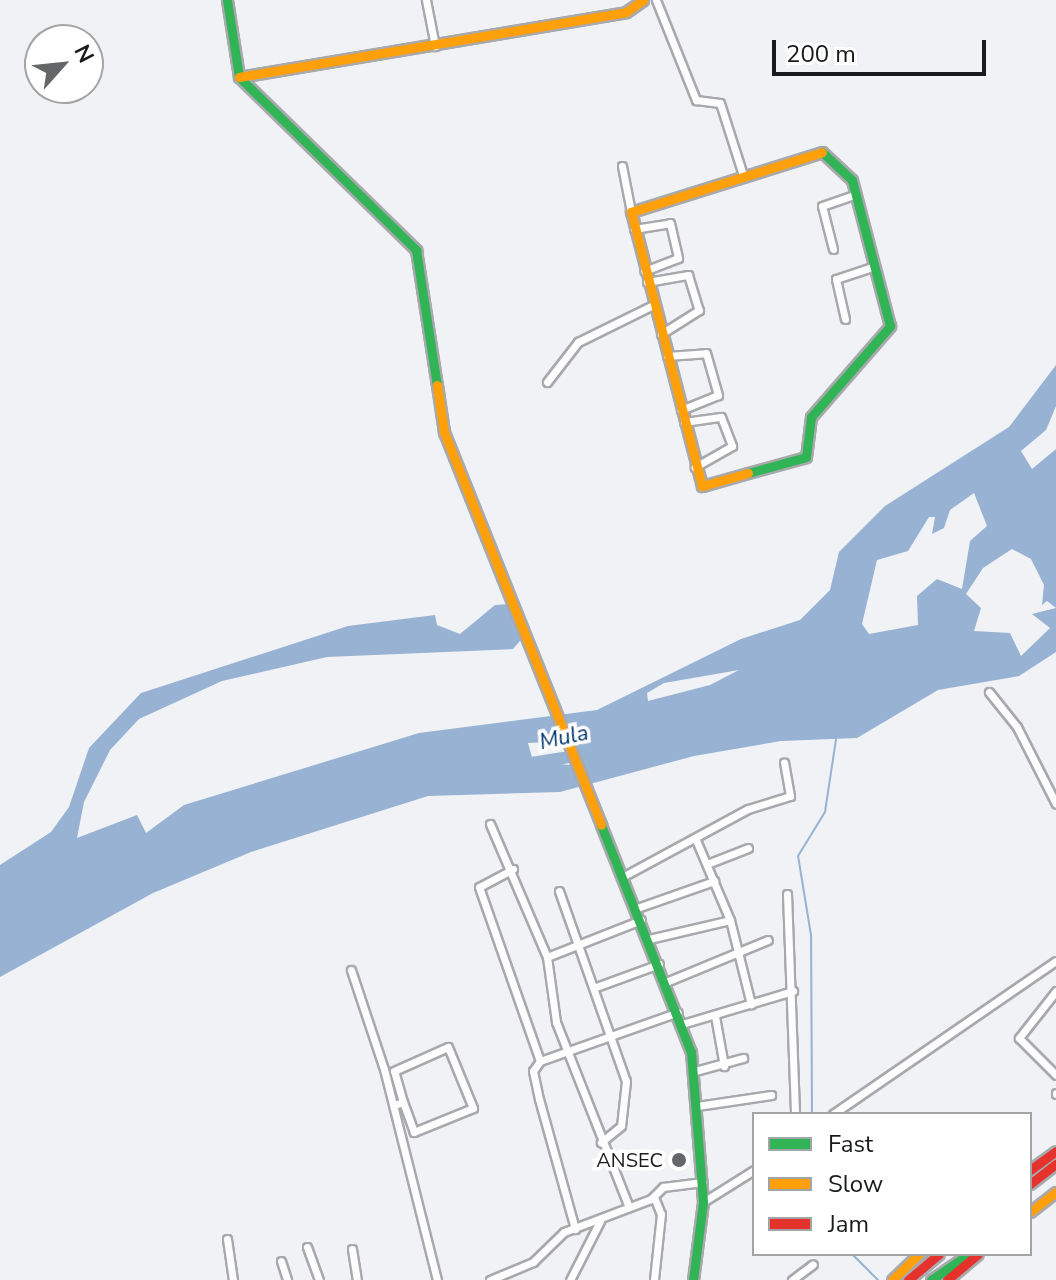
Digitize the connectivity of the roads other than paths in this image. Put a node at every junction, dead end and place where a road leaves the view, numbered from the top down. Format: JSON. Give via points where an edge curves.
{"nodes":[{"id":1,"x":227,"y":0,"type":"edge"},
{"id":2,"x":426,"y":0,"type":"edge"},
{"id":3,"x":643,"y":0,"type":"edge"},
{"id":4,"x":656,"y":0,"type":"edge"},
{"id":5,"x":435,"y":46,"type":"junction"},
{"id":6,"x":239,"y":77,"type":"junction"},
{"id":7,"x":622,"y":166,"type":"dead end"},
{"id":8,"x":742,"y":172,"type":"junction"},
{"id":9,"x":856,"y":194,"type":"junction"},
{"id":10,"x":631,"y":212,"type":"junction"},
{"id":11,"x":634,"y":229,"type":"junction"},
{"id":12,"x":833,"y":249,"type":"dead end"},
{"id":13,"x":875,"y":266,"type":"junction"},
{"id":14,"x":644,"y":271,"type":"junction"},
{"id":15,"x":647,"y":282,"type":"junction"},
{"id":16,"x":653,"y":305,"type":"junction"},
{"id":17,"x":845,"y":319,"type":"dead end"},
{"id":18,"x":661,"y":334,"type":"junction"},
{"id":19,"x":667,"y":356,"type":"junction"},
{"id":20,"x":547,"y":382,"type":"dead end"},
{"id":21,"x":681,"y":410,"type":"junction"},
{"id":22,"x":684,"y":422,"type":"junction"},
{"id":23,"x":695,"y":467,"type":"junction"},
{"id":24,"x":989,"y":692,"type":"dead end"},
{"id":25,"x":784,"y":763,"type":"dead end"},
{"id":26,"x":1053,"y":792,"type":"edge"},
{"id":27,"x":1056,"y":804,"type":"edge"},
{"id":28,"x":490,"y":824,"type":"dead end"},
{"id":29,"x":696,"y":840,"type":"junction"},
{"id":30,"x":748,"y":848,"type":"dead end"},
{"id":31,"x":707,"y":864,"type":"junction"},
{"id":32,"x":513,"y":869,"type":"junction"},
{"id":33,"x":624,"y":876,"type":"junction"},
{"id":34,"x":714,"y":881,"type":"junction"},
{"id":35,"x":559,"y":891,"type":"dead end"},
{"id":36,"x":787,"y":894,"type":"dead end"},
{"id":37,"x":637,"y":908,"type":"junction"},
{"id":38,"x":641,"y":920,"type":"junction"},
{"id":39,"x":730,"y":920,"type":"junction"},
{"id":40,"x":649,"y":939,"type":"junction"},
{"id":41,"x":768,"y":940,"type":"dead end"},
{"id":42,"x":580,"y":944,"type":"junction"},
{"id":43,"x":739,"y":951,"type":"junction"},
{"id":44,"x":547,"y":957,"type":"junction"},
{"id":45,"x":1056,"y":961,"type":"edge"},
{"id":46,"x":659,"y":964,"type":"junction"},
{"id":47,"x":351,"y":970,"type":"dead end"},
{"id":48,"x":666,"y":982,"type":"junction"},
{"id":49,"x":596,"y":987,"type":"junction"},
{"id":50,"x":793,"y":991,"type":"junction"},
{"id":51,"x":1056,"y":991,"type":"edge"},
{"id":52,"x":751,"y":1004,"type":"junction"},
{"id":53,"x":678,"y":1012,"type":"junction"},
{"id":54,"x":715,"y":1016,"type":"junction"},
{"id":55,"x":682,"y":1024,"type":"junction"},
{"id":56,"x":613,"y":1034,"type":"junction"},
{"id":57,"x":566,"y":1050,"type":"junction"},
{"id":58,"x":743,"y":1058,"type":"dead end"},
{"id":59,"x":540,"y":1061,"type":"junction"},
{"id":60,"x":724,"y":1066,"type":"junction"},
{"id":61,"x":695,"y":1071,"type":"junction"},
{"id":62,"x":1056,"y":1075,"type":"edge"},
{"id":63,"x":771,"y":1095,"type":"dead end"},
{"id":64,"x":403,"y":1102,"type":"junction"},
{"id":65,"x":394,"y":1105,"type":"junction"},
{"id":66,"x":697,"y":1106,"type":"junction"},
{"id":67,"x":795,"y":1112,"type":"edge"},
{"id":68,"x":836,"y":1112,"type":"edge"},
{"id":69,"x":601,"y":1142,"type":"junction"},
{"id":70,"x":1056,"y":1151,"type":"edge"},
{"id":71,"x":1056,"y":1164,"type":"edge"},
{"id":72,"x":1032,"y":1169,"type":"edge"},
{"id":73,"x":752,"y":1171,"type":"edge"},
{"id":74,"x":703,"y":1182,"type":"junction"},
{"id":75,"x":1032,"y":1182,"type":"edge"},
{"id":76,"x":1056,"y":1192,"type":"edge"},
{"id":77,"x":654,"y":1197,"type":"junction"},
{"id":78,"x":703,"y":1202,"type":"junction"},
{"id":79,"x":629,"y":1207,"type":"junction"},
{"id":80,"x":1032,"y":1210,"type":"edge"},
{"id":81,"x":601,"y":1219,"type":"junction"},
{"id":82,"x":575,"y":1229,"type":"junction"},
{"id":83,"x":227,"y":1239,"type":"dead end"},
{"id":84,"x":307,"y":1247,"type":"dead end"},
{"id":85,"x":352,"y":1249,"type":"dead end"},
{"id":86,"x":917,"y":1256,"type":"edge"},
{"id":87,"x":937,"y":1256,"type":"edge"},
{"id":88,"x":966,"y":1256,"type":"edge"},
{"id":89,"x":976,"y":1256,"type":"edge"},
{"id":90,"x":281,"y":1261,"type":"dead end"},
{"id":91,"x":813,"y":1264,"type":"dead end"},
{"id":92,"x":511,"y":1273,"type":"junction"},
{"id":93,"x":894,"y":1278,"type":"edge"},
{"id":94,"x":233,"y":1280,"type":"edge"},
{"id":95,"x":287,"y":1280,"type":"edge"},
{"id":96,"x":319,"y":1280,"type":"edge"},
{"id":97,"x":357,"y":1280,"type":"edge"},
{"id":98,"x":437,"y":1280,"type":"edge"},
{"id":99,"x":490,"y":1280,"type":"edge"},
{"id":100,"x":517,"y":1280,"type":"edge"},
{"id":101,"x":570,"y":1280,"type":"edge"},
{"id":102,"x":654,"y":1280,"type":"edge"},
{"id":103,"x":693,"y":1280,"type":"edge"},
{"id":104,"x":792,"y":1280,"type":"edge"},
{"id":105,"x":908,"y":1280,"type":"edge"},
{"id":106,"x":931,"y":1280,"type":"edge"},
{"id":107,"x":947,"y":1280,"type":"edge"}],
"edges":[{"from":1,"to":6,"type":"street"},
{"from":2,"to":5,"type":"street"},
{"from":3,"to":5,"type":"street","via":[[626,12]]},
{"from":4,"to":8,"type":"street","via":[[696,100],[720,103]]},
{"from":5,"to":6,"type":"street"},
{"from":6,"to":33,"type":"street","via":[[412,242],[444,432]]},
{"from":7,"to":10,"type":"street"},
{"from":8,"to":9,"type":"street","via":[[822,152],[844,169]]},
{"from":8,"to":10,"type":"street"},
{"from":9,"to":12,"type":"street","via":[[822,206]]},
{"from":9,"to":13,"type":"street"},
{"from":10,"to":11,"type":"street"},
{"from":11,"to":14,"type":"street"},
{"from":11,"to":14,"type":"street","via":[[670,223],[678,258]]},
{"from":13,"to":17,"type":"street","via":[[836,279]]},
{"from":13,"to":23,"type":"street","via":[[890,326],[811,417],[806,457],[711,488],[702,486]]},
{"from":14,"to":15,"type":"street"},
{"from":15,"to":16,"type":"street"},
{"from":15,"to":18,"type":"street","via":[[688,275],[699,310]]},
{"from":16,"to":18,"type":"street"},
{"from":16,"to":20,"type":"street","via":[[578,342]]},
{"from":18,"to":19,"type":"street"},
{"from":19,"to":21,"type":"street"},
{"from":19,"to":21,"type":"street","via":[[706,353],[718,395]]},
{"from":21,"to":22,"type":"street"},
{"from":22,"to":23,"type":"street"},
{"from":22,"to":23,"type":"street","via":[[721,417],[732,446]]},
{"from":24,"to":26,"type":"street","via":[[1017,727]]},
{"from":25,"to":29,"type":"street","via":[[790,796],[748,809]]},
{"from":26,"to":27,"type":"street"},
{"from":28,"to":32,"type":"street"},
{"from":29,"to":31,"type":"street"},
{"from":29,"to":33,"type":"street"},
{"from":30,"to":31,"type":"street"},
{"from":31,"to":34,"type":"street"},
{"from":32,"to":44,"type":"street"},
{"from":32,"to":59,"type":"street","via":[[479,887]]},
{"from":33,"to":37,"type":"street"},
{"from":34,"to":37,"type":"street"},
{"from":34,"to":39,"type":"street"},
{"from":35,"to":42,"type":"street"},
{"from":36,"to":50,"type":"street"},
{"from":37,"to":38,"type":"street"},
{"from":38,"to":40,"type":"street"},
{"from":38,"to":42,"type":"street"},
{"from":39,"to":40,"type":"street"},
{"from":39,"to":43,"type":"street"},
{"from":40,"to":46,"type":"street"},
{"from":41,"to":43,"type":"street"},
{"from":42,"to":44,"type":"street"},
{"from":42,"to":49,"type":"street"},
{"from":43,"to":48,"type":"street"},
{"from":43,"to":52,"type":"street"},
{"from":44,"to":57,"type":"street"},
{"from":45,"to":68,"type":"street"},
{"from":46,"to":48,"type":"street"},
{"from":46,"to":49,"type":"street"},
{"from":47,"to":65,"type":"street"},
{"from":48,"to":53,"type":"street"},
{"from":49,"to":56,"type":"street"},
{"from":50,"to":52,"type":"street"},
{"from":50,"to":67,"type":"street"},
{"from":51,"to":62,"type":"street","via":[[1019,1038]]},
{"from":52,"to":54,"type":"street"},
{"from":53,"to":55,"type":"street"},
{"from":53,"to":56,"type":"street"},
{"from":54,"to":55,"type":"street"},
{"from":54,"to":60,"type":"street"},
{"from":55,"to":61,"type":"street"},
{"from":56,"to":57,"type":"street"},
{"from":56,"to":69,"type":"street","via":[[627,1100],[621,1126]]},
{"from":57,"to":59,"type":"street"},
{"from":57,"to":69,"type":"street"},
{"from":58,"to":60,"type":"street"},
{"from":59,"to":82,"type":"street","via":[[533,1071]]},
{"from":60,"to":61,"type":"street"},
{"from":61,"to":66,"type":"street"},
{"from":63,"to":66,"type":"street"},
{"from":64,"to":64,"type":"street","via":[[394,1071],[448,1047],[473,1108],[414,1132]]},
{"from":64,"to":65,"type":"street"},
{"from":65,"to":98,"type":"street"},
{"from":66,"to":74,"type":"street"},
{"from":69,"to":79,"type":"street"},
{"from":70,"to":72,"type":"street"},
{"from":71,"to":75,"type":"street"},
{"from":73,"to":78,"type":"street"},
{"from":74,"to":77,"type":"street","via":[[668,1186]]},
{"from":74,"to":78,"type":"street"},
{"from":76,"to":80,"type":"street"},
{"from":77,"to":79,"type":"street"},
{"from":77,"to":102,"type":"street","via":[[661,1214]]},
{"from":78,"to":103,"type":"street"},
{"from":79,"to":81,"type":"street"},
{"from":81,"to":82,"type":"street"},
{"from":81,"to":101,"type":"street"},
{"from":82,"to":92,"type":"street"},
{"from":83,"to":94,"type":"street"},
{"from":84,"to":96,"type":"street"},
{"from":85,"to":97,"type":"street"},
{"from":86,"to":93,"type":"street"},
{"from":87,"to":105,"type":"street"},
{"from":88,"to":106,"type":"street"},
{"from":89,"to":107,"type":"street"},
{"from":90,"to":95,"type":"street"},
{"from":91,"to":104,"type":"street"},
{"from":92,"to":99,"type":"street"},
{"from":92,"to":100,"type":"street"}]}
